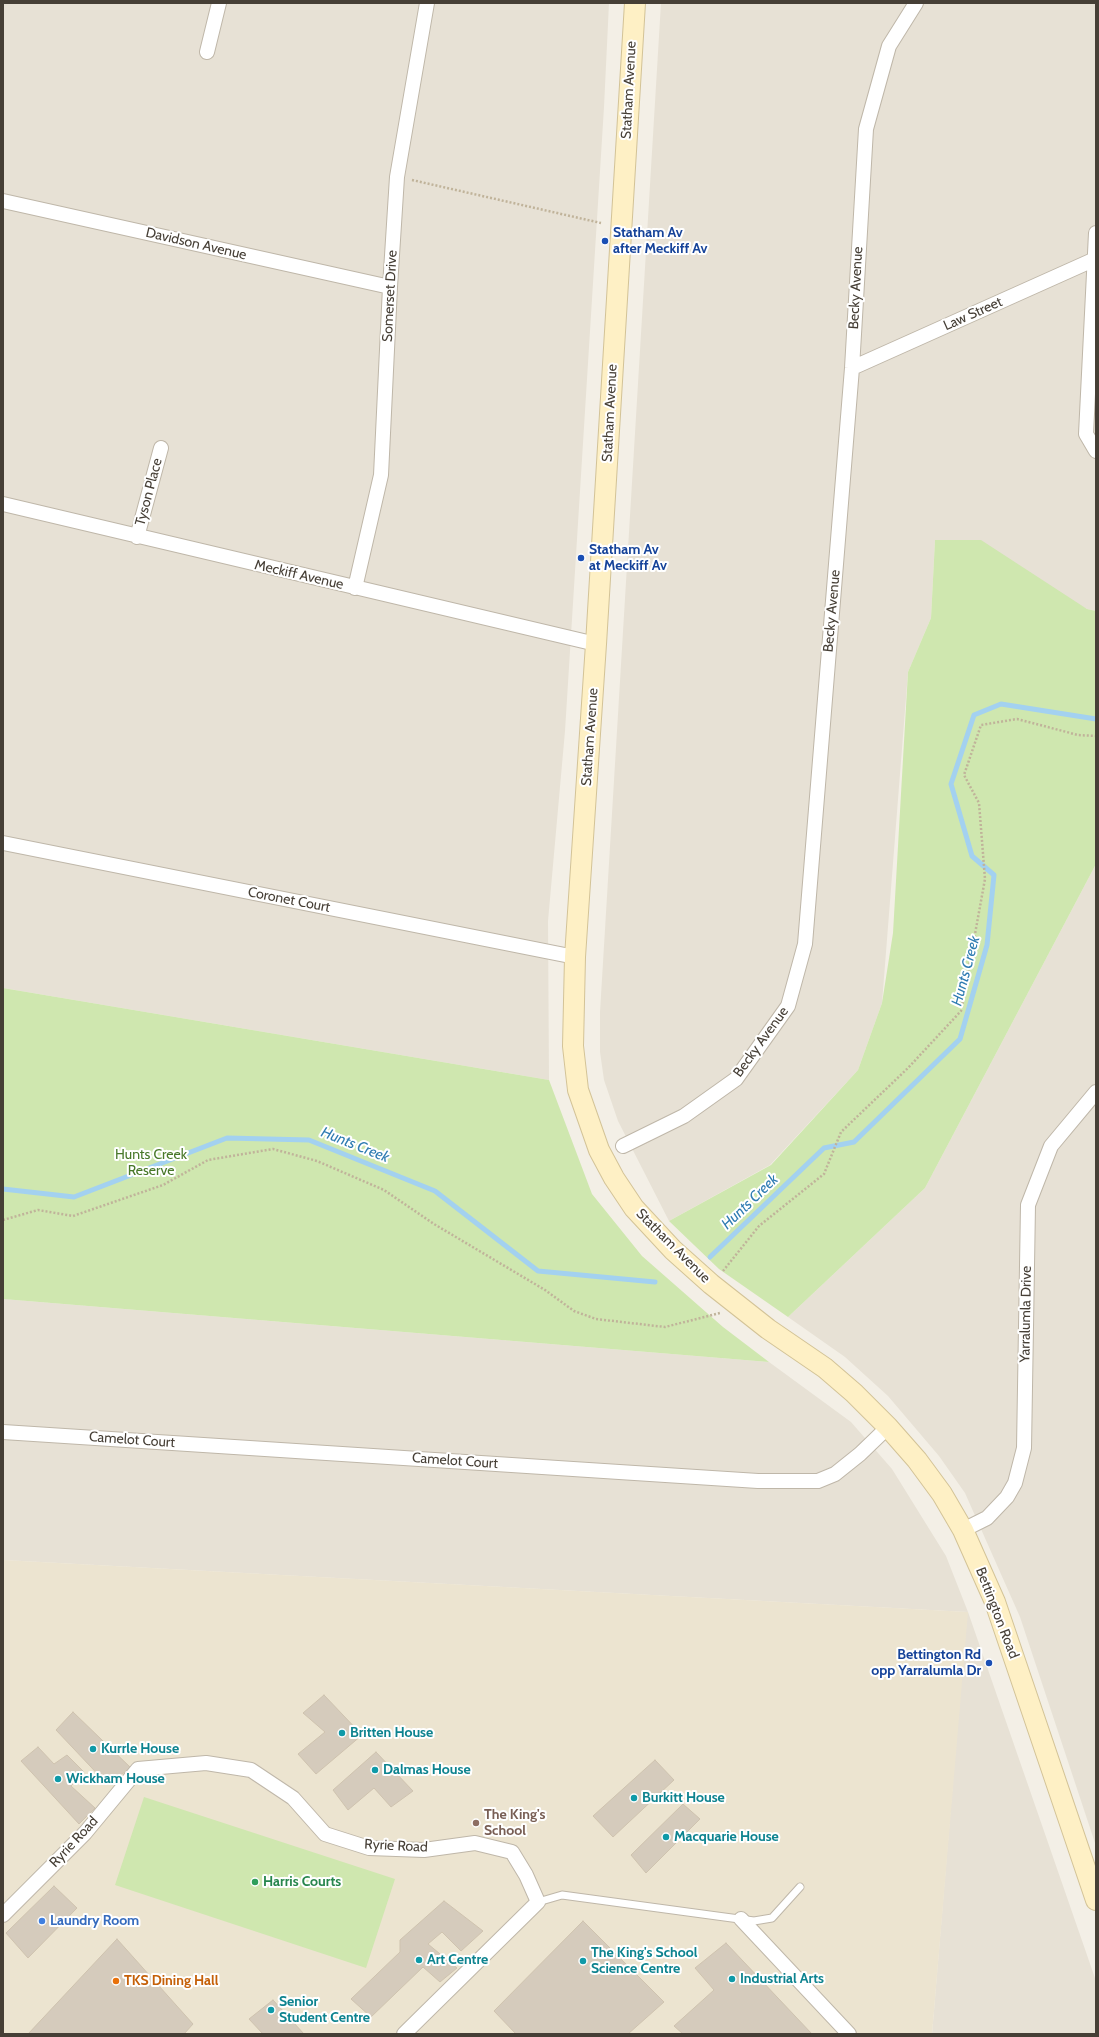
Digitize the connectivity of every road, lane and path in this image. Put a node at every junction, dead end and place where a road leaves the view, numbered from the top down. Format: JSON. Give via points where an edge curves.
{"nodes":[{"id":1,"x":219,"y":3,"type":"edge"},
{"id":2,"x":425,"y":3,"type":"edge"},
{"id":3,"x":635,"y":3,"type":"edge"},
{"id":4,"x":916,"y":3,"type":"edge"},
{"id":5,"x":207,"y":52,"type":"dead end"},
{"id":6,"x":397,"y":177,"type":"junction"},
{"id":7,"x":3,"y":200,"type":"edge"},
{"id":8,"x":601,"y":223,"type":"dead end"},
{"id":9,"x":1096,"y":233,"type":"edge"},
{"id":10,"x":1094,"y":260,"type":"junction"},
{"id":11,"x":390,"y":287,"type":"junction"},
{"id":12,"x":852,"y":368,"type":"junction"},
{"id":13,"x":161,"y":448,"type":"dead end"},
{"id":14,"x":1096,"y":451,"type":"edge"},
{"id":15,"x":3,"y":504,"type":"edge"},
{"id":16,"x":137,"y":537,"type":"junction"},
{"id":17,"x":355,"y":588,"type":"junction"},
{"id":18,"x":596,"y":644,"type":"junction"},
{"id":19,"x":1096,"y":736,"type":"edge"},
{"id":20,"x":3,"y":843,"type":"edge"},
{"id":21,"x":575,"y":957,"type":"junction"},
{"id":22,"x":1096,"y":1092,"type":"edge"},
{"id":23,"x":623,"y":1146,"type":"dead end"},
{"id":24,"x":3,"y":1220,"type":"edge"},
{"id":25,"x":711,"y":1284,"type":"junction"},
{"id":26,"x":740,"y":1308,"type":"junction"},
{"id":27,"x":825,"y":1368,"type":"joint"},
{"id":28,"x":888,"y":1427,"type":"junction"},
{"id":29,"x":3,"y":1432,"type":"edge"},
{"id":30,"x":963,"y":1530,"type":"junction"},
{"id":31,"x":800,"y":1887,"type":"dead end"},
{"id":32,"x":1096,"y":1900,"type":"edge"},
{"id":33,"x":538,"y":1902,"type":"junction"},
{"id":34,"x":3,"y":1915,"type":"edge"},
{"id":35,"x":741,"y":1919,"type":"junction"},
{"id":36,"x":404,"y":2034,"type":"edge"},
{"id":37,"x":849,"y":2034,"type":"edge"}],
"edges":[{"from":1,"to":5,"type":"street"},
{"from":2,"to":6,"type":"street","name":"Somerset Drive"},
{"from":3,"to":18,"type":"main road","name":"Statham Avenue"},
{"from":4,"to":12,"type":"street","name":"Becky Avenue","via":[[889,46],[866,129]]},
{"from":6,"to":8,"type":"path"},
{"from":6,"to":11,"type":"street","name":"Somerset Drive"},
{"from":7,"to":11,"type":"street","name":"Davidson Avenue"},
{"from":9,"to":10,"type":"street"},
{"from":10,"to":12,"type":"street","name":"Law Street"},
{"from":10,"to":14,"type":"street","via":[[1086,434]]},
{"from":11,"to":17,"type":"street","name":"Somerset Drive","via":[[382,476]]},
{"from":12,"to":23,"type":"street","name":"Becky Avenue","via":[[805,944],[788,1006],[736,1079],[684,1116]]},
{"from":13,"to":16,"type":"street","name":"Tyson Place"},
{"from":15,"to":16,"type":"street","name":"Meckiff Avenue"},
{"from":16,"to":17,"type":"street","name":"Meckiff Avenue"},
{"from":17,"to":18,"type":"street","name":"Meckiff Avenue"},
{"from":18,"to":21,"type":"main road","name":"Statham Avenue"},
{"from":19,"to":25,"type":"path","via":[[1078,735],[1017,719],[981,725],[964,775],[979,803],[985,879],[962,1011],[908,1068],[841,1132],[824,1174],[760,1226]]},
{"from":20,"to":21,"type":"street","name":"Coronet Court"},
{"from":21,"to":25,"type":"main road","name":"Statham Avenue","via":[[573,1046],[578,1090],[600,1150],[614,1178],[634,1208],[672,1250]]},
{"from":22,"to":30,"type":"street","name":"Yarralumla Drive","via":[[1051,1146],[1028,1205],[1024,1448],[1015,1483],[1007,1497],[987,1518]]},
{"from":24,"to":26,"type":"path","via":[[38,1210],[73,1216],[163,1185],[208,1160],[272,1149],[317,1161],[384,1190],[434,1224],[545,1290],[574,1311],[596,1319],[665,1327]]},
{"from":25,"to":26,"type":"main road","name":"Statham Avenue"},
{"from":26,"to":27,"type":"main road","name":"Statham Avenue"},
{"from":27,"to":28,"type":"main road","name":"Bettington Road"},
{"from":28,"to":29,"type":"street","name":"Camelot Court","via":[[835,1474],[818,1481],[758,1481]]},
{"from":28,"to":30,"type":"main road","name":"Bettington Road","via":[[942,1494]]},
{"from":30,"to":32,"type":"main road","name":"Bettington Road","via":[[995,1602]]},
{"from":31,"to":35,"type":"lane","via":[[772,1918],[754,1921]]},
{"from":33,"to":34,"type":"street","name":"Ryrie Road","via":[[512,1852],[475,1843],[424,1850],[369,1848],[325,1834],[293,1798],[251,1770],[206,1763],[138,1769],[84,1833]]},
{"from":33,"to":35,"type":"lane","via":[[562,1895]]},
{"from":33,"to":36,"type":"street"},
{"from":35,"to":37,"type":"street"}]}
